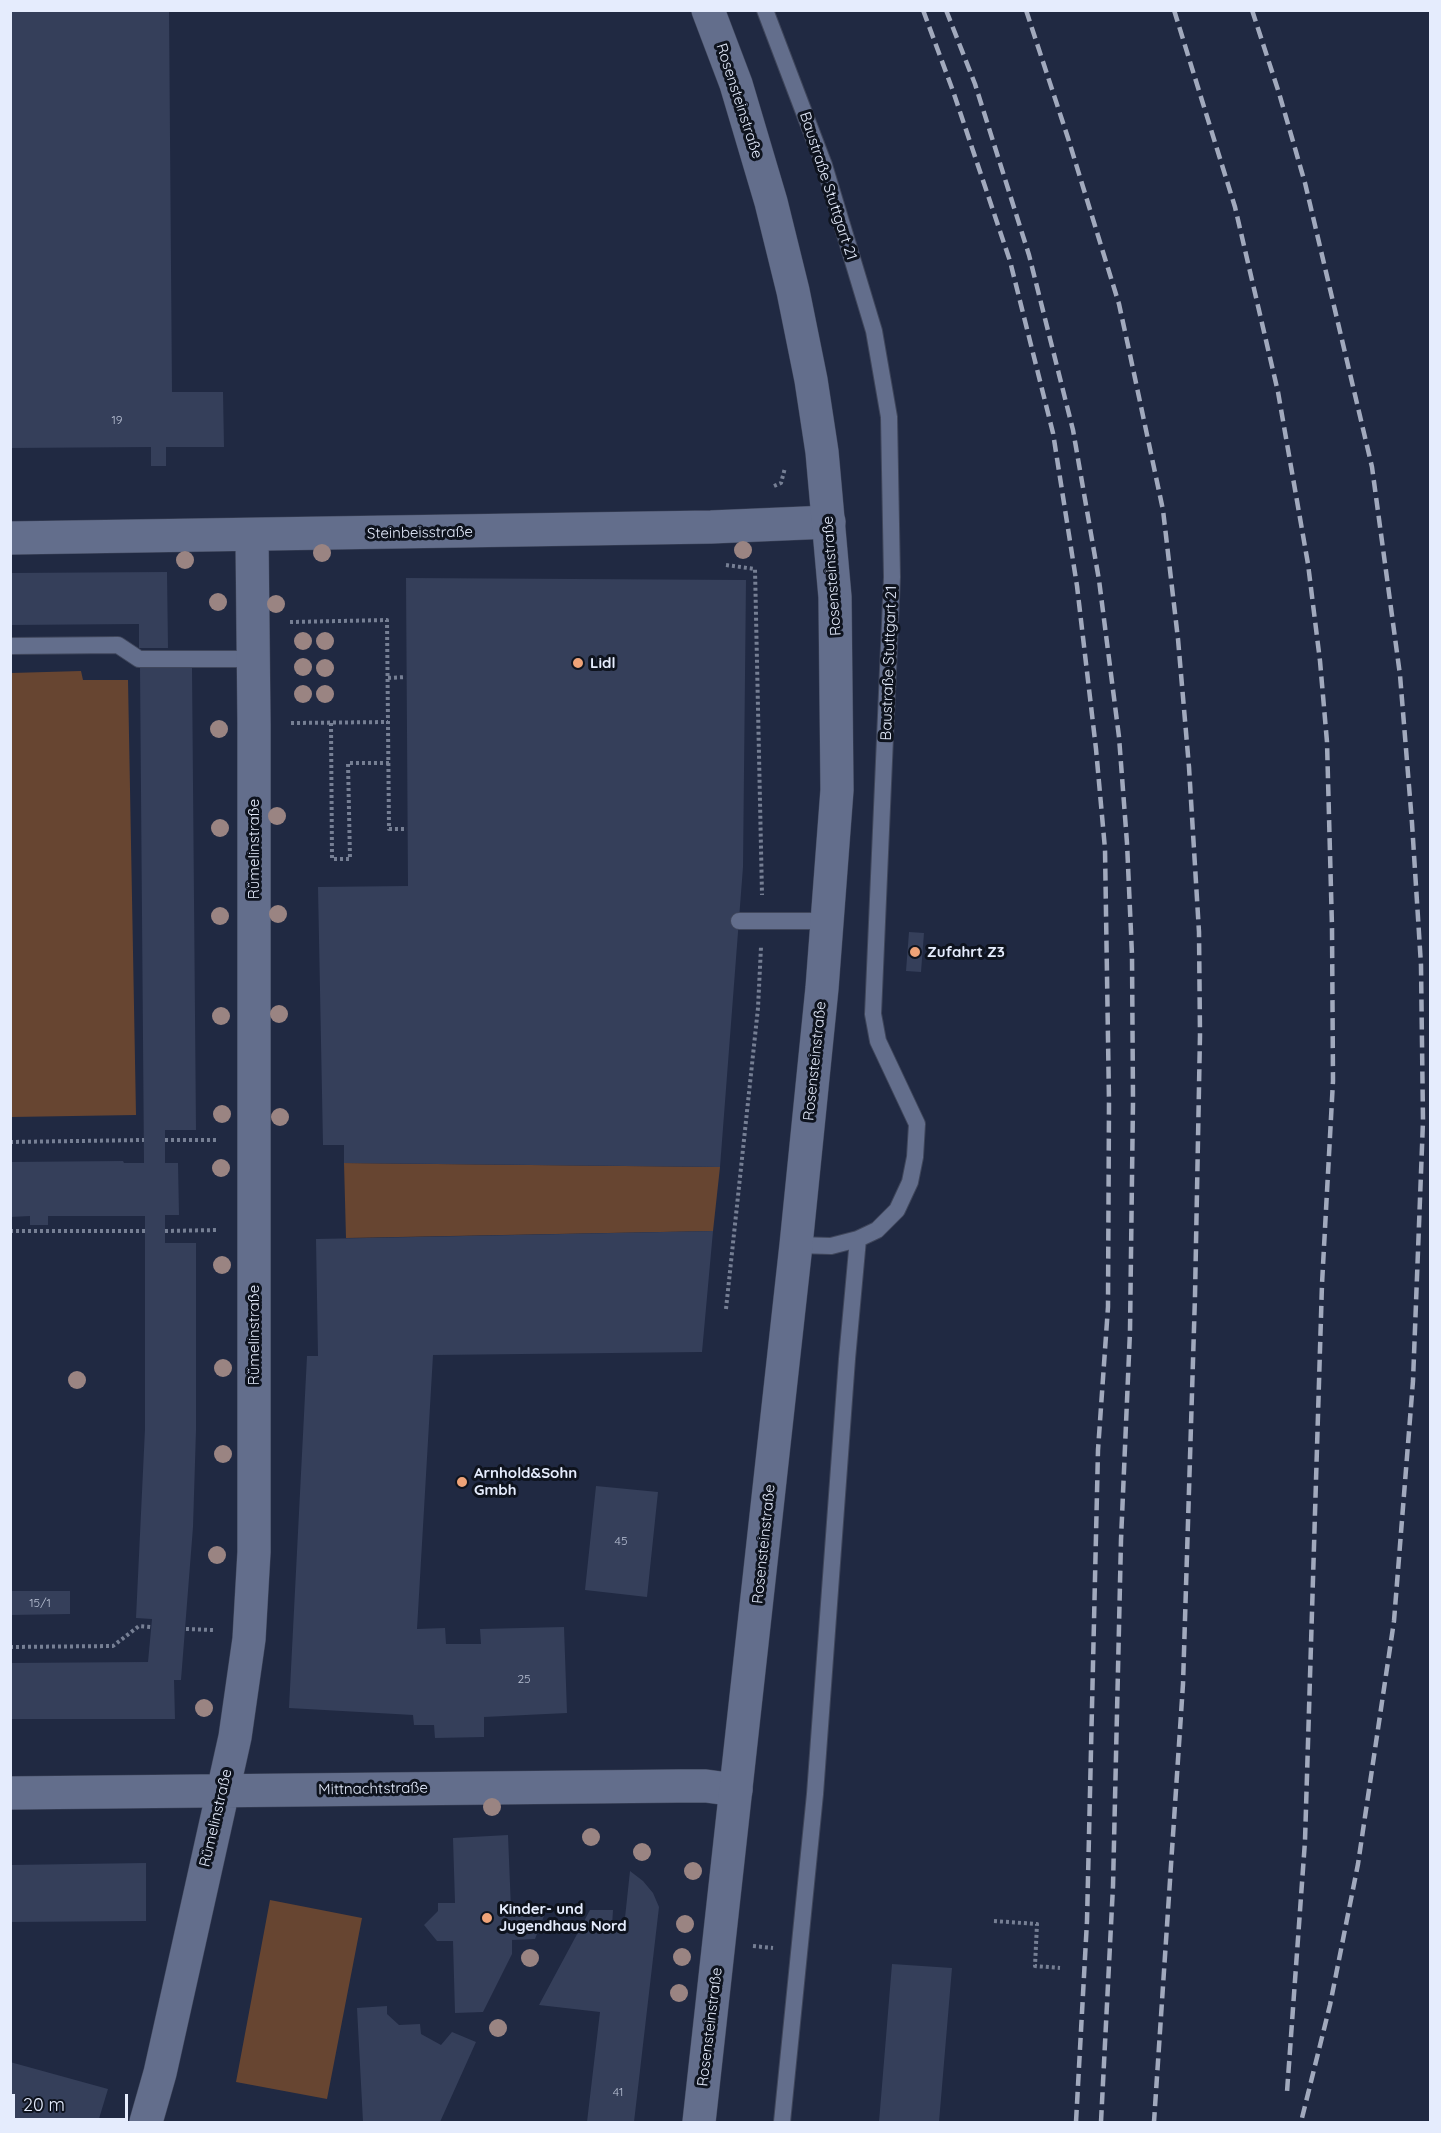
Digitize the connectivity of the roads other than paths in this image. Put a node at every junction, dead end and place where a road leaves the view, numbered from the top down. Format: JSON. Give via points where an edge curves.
{"nodes":[{"id":1,"x":708,"y":10,"type":"edge"},
{"id":2,"x":765,"y":10,"type":"edge"},
{"id":3,"x":829,"y":522,"type":"junction"},
{"id":4,"x":252,"y":536,"type":"junction"},
{"id":5,"x":10,"y":538,"type":"edge"},
{"id":6,"x":10,"y":646,"type":"edge"},
{"id":7,"x":253,"y":658,"type":"junction"},
{"id":8,"x":739,"y":921,"type":"dead end"},
{"id":9,"x":828,"y":921,"type":"junction"},
{"id":10,"x":858,"y":1239,"type":"junction"},
{"id":11,"x":796,"y":1245,"type":"junction"},
{"id":12,"x":736,"y":1790,"type":"junction"},
{"id":13,"x":223,"y":1791,"type":"junction"},
{"id":14,"x":10,"y":1793,"type":"edge"},
{"id":15,"x":146,"y":2122,"type":"edge"},
{"id":16,"x":699,"y":2122,"type":"edge"},
{"id":17,"x":782,"y":2122,"type":"edge"}],
"edges":[{"from":1,"to":3,"type":"street","name":"Rosensteinstraße","via":[[739,94],[793,291],[822,452]]},
{"from":2,"to":10,"type":"lane","name":"Baustraße Stuttgart 21","via":[[831,187],[874,331],[889,417],[892,577],[873,1014],[878,1041],[917,1124],[910,1182],[897,1210],[877,1230]]},
{"from":3,"to":4,"type":"street","name":"Steinbeisstraße"},
{"from":3,"to":9,"type":"street","name":"Rosensteinstraße","via":[[837,634],[837,790]]},
{"from":4,"to":5,"type":"street","name":"Steinbeisstraße"},
{"from":4,"to":7,"type":"street","name":"Rümelinstraße"},
{"from":6,"to":7,"type":"lane","via":[[118,645],[140,659]]},
{"from":7,"to":13,"type":"street","name":"Rümelinstraße","via":[[254,1552],[249,1639]]},
{"from":8,"to":9,"type":"lane"},
{"from":9,"to":11,"type":"street","name":"Rosensteinstraße"},
{"from":10,"to":11,"type":"lane","name":"Baustraße Stuttgart 21","via":[[831,1246]]},
{"from":10,"to":17,"type":"lane","via":[[815,1794]]},
{"from":11,"to":12,"type":"street","name":"Rosensteinstraße"},
{"from":12,"to":13,"type":"street","name":"Mittnachtstraße","via":[[697,1786]]},
{"from":12,"to":16,"type":"street","name":"Rosensteinstraße"},
{"from":13,"to":14,"type":"street","name":"Mittnachtstraße"},
{"from":13,"to":15,"type":"street","name":"Rümelinstraße"}]}
